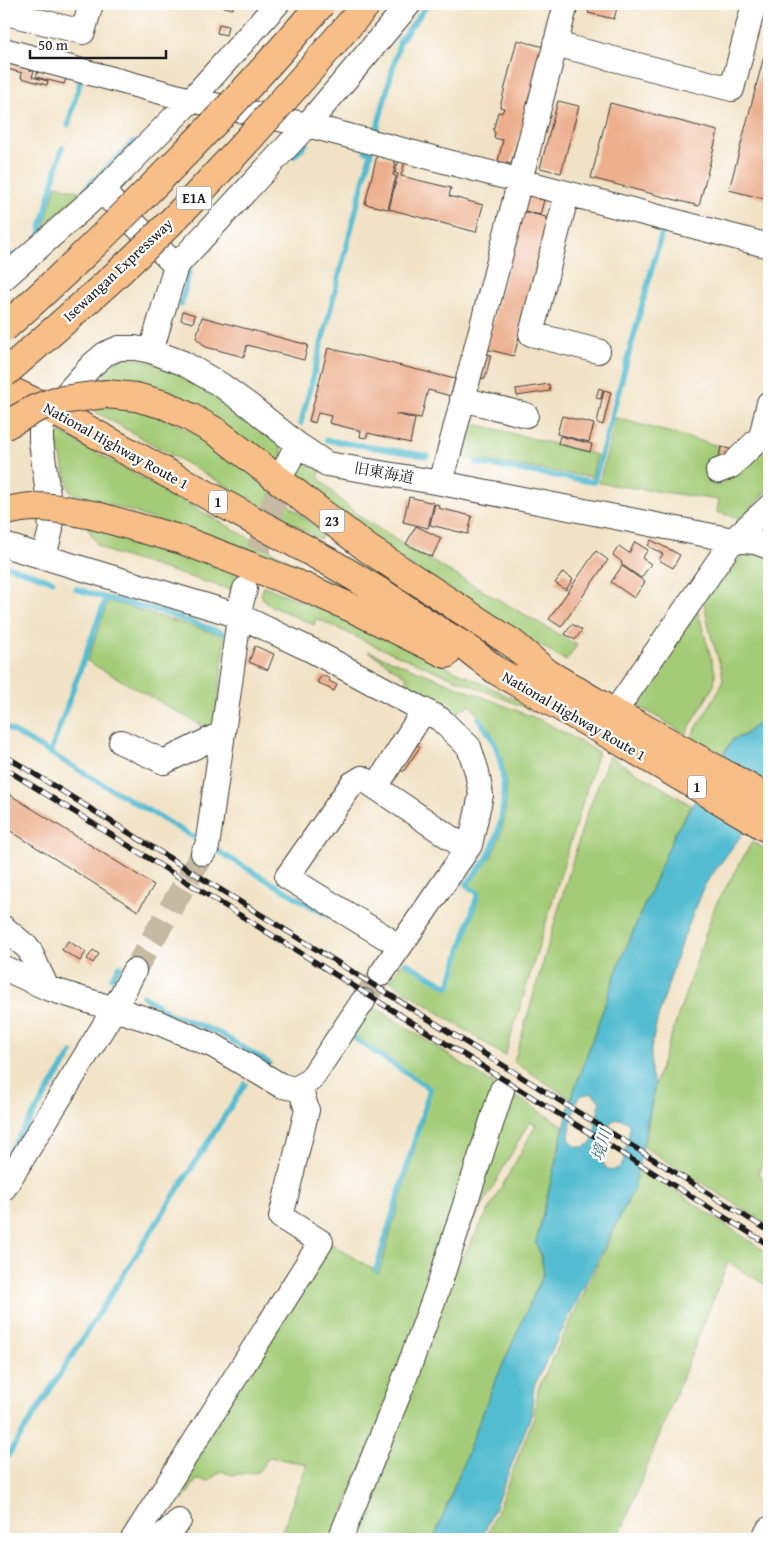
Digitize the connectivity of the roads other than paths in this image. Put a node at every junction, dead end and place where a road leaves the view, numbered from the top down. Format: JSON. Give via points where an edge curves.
{"nodes":[{"id":1,"x":91,"y":4,"type":"edge"},
{"id":2,"x":321,"y":4,"type":"edge"},
{"id":3,"x":367,"y":4,"type":"edge"},
{"id":4,"x":409,"y":4,"type":"edge"},
{"id":5,"x":566,"y":4,"type":"edge"},
{"id":6,"x":754,"y":4,"type":"edge"},
{"id":7,"x":274,"y":5,"type":"edge"},
{"id":8,"x":15,"y":9,"type":"edge"},
{"id":9,"x":556,"y":44,"type":"junction"},
{"id":10,"x":4,"y":50,"type":"edge"},
{"id":11,"x":191,"y":100,"type":"junction"},
{"id":12,"x":307,"y":125,"type":"junction"},
{"id":13,"x":518,"y":182,"type":"junction"},
{"id":14,"x":102,"y":191,"type":"junction"},
{"id":15,"x":567,"y":194,"type":"junction"},
{"id":16,"x":769,"y":246,"type":"edge"},
{"id":17,"x":176,"y":266,"type":"junction"},
{"id":18,"x":4,"y":278,"type":"edge"},
{"id":19,"x":4,"y":328,"type":"edge"},
{"id":20,"x":598,"y":350,"type":"dead end"},
{"id":21,"x":151,"y":351,"type":"junction"},
{"id":22,"x":4,"y":374,"type":"edge"},
{"id":23,"x":4,"y":388,"type":"edge"},
{"id":24,"x":462,"y":399,"type":"junction"},
{"id":25,"x":769,"y":403,"type":"edge"},
{"id":26,"x":52,"y":410,"type":"junction"},
{"id":27,"x":526,"y":415,"type":"dead end"},
{"id":28,"x":4,"y":426,"type":"edge"},
{"id":29,"x":297,"y":444,"type":"junction"},
{"id":30,"x":286,"y":467,"type":"tunnel mouth"},
{"id":31,"x":718,"y":470,"type":"dead end"},
{"id":32,"x":441,"y":483,"type":"junction"},
{"id":33,"x":769,"y":498,"type":"edge"},
{"id":34,"x":769,"y":506,"type":"edge"},
{"id":35,"x":4,"y":512,"type":"edge"},
{"id":36,"x":751,"y":539,"type":"edge"},
{"id":37,"x":4,"y":545,"type":"edge"},
{"id":38,"x":44,"y":557,"type":"junction"},
{"id":39,"x":245,"y":588,"type":"tunnel mouth"},
{"id":40,"x":384,"y":595,"type":"junction"},
{"id":41,"x":240,"y":616,"type":"junction"},
{"id":42,"x":498,"y":671,"type":"junction"},
{"id":43,"x":547,"y":673,"type":"junction"},
{"id":44,"x":424,"y":710,"type":"junction"},
{"id":45,"x":614,"y":713,"type":"junction"},
{"id":46,"x":224,"y":733,"type":"junction"},
{"id":47,"x":631,"y":734,"type":"junction"},
{"id":48,"x":121,"y":742,"type":"dead end"},
{"id":49,"x":376,"y":787,"type":"junction"},
{"id":50,"x":769,"y":799,"type":"edge"},
{"id":51,"x":769,"y":829,"type":"edge"},
{"id":52,"x":467,"y":849,"type":"junction"},
{"id":53,"x":203,"y":853,"type":"tunnel mouth"},
{"id":54,"x":4,"y":928,"type":"edge"},
{"id":55,"x":385,"y":937,"type":"dead end"},
{"id":56,"x":4,"y":968,"type":"edge"},
{"id":57,"x":134,"y":971,"type":"tunnel mouth"},
{"id":58,"x":381,"y":974,"type":"tunnel mouth"},
{"id":59,"x":47,"y":988,"type":"junction"},
{"id":60,"x":363,"y":1001,"type":"tunnel mouth"},
{"id":61,"x":115,"y":1008,"type":"junction"},
{"id":62,"x":300,"y":1087,"type":"junction"},
{"id":63,"x":502,"y":1090,"type":"dead end"},
{"id":64,"x":4,"y":1188,"type":"edge"},
{"id":65,"x":179,"y":1521,"type":"dead end"},
{"id":66,"x":769,"y":1529,"type":"edge"},
{"id":67,"x":133,"y":1539,"type":"edge"},
{"id":68,"x":159,"y":1539,"type":"edge"},
{"id":69,"x":340,"y":1539,"type":"edge"},
{"id":70,"x":763,"y":1539,"type":"edge"}],
"edges":[{"from":1,"to":8,"type":"street","via":[[83,32]]},
{"from":2,"to":19,"type":"highway","number":"E1A","bridge":true,"via":[[208,132],[87,252]]},
{"from":3,"to":22,"type":"highway","name":"Isewangan Expressway","number":"E1A","bridge":true,"via":[[192,201]]},
{"from":4,"to":12,"type":"street"},
{"from":5,"to":9,"type":"street"},
{"from":6,"to":9,"type":"street","via":[[732,89]]},
{"from":7,"to":11,"type":"street"},
{"from":8,"to":10,"type":"street"},
{"from":9,"to":13,"type":"street"},
{"from":10,"to":11,"type":"street"},
{"from":11,"to":12,"type":"street"},
{"from":11,"to":14,"type":"street"},
{"from":12,"to":13,"type":"street"},
{"from":12,"to":17,"type":"street"},
{"from":13,"to":15,"type":"street"},
{"from":13,"to":24,"type":"street"},
{"from":14,"to":17,"type":"street"},
{"from":14,"to":18,"type":"street"},
{"from":15,"to":16,"type":"street"},
{"from":15,"to":20,"type":"street","via":[[531,334]]},
{"from":17,"to":21,"type":"street"},
{"from":21,"to":26,"type":"street","name":"旧東海道","via":[[119,348],[106,354]]},
{"from":21,"to":29,"type":"street","name":"旧東海道","via":[[184,363],[221,385]]},
{"from":23,"to":26,"type":"highway","name":"National Highway Route 1","number":"1"},
{"from":24,"to":27,"type":"street"},
{"from":24,"to":32,"type":"street"},
{"from":25,"to":31,"type":"street","via":[[761,437],[731,466]]},
{"from":26,"to":38,"type":"street","name":"旧東海道","via":[[41,426],[40,441],[48,487],[50,529]]},
{"from":26,"to":40,"type":"highway","name":"National Highway Route 1","number":"1"},
{"from":28,"to":43,"type":"highway","number":"23","bridge":true,"via":[[55,401],[106,394],[136,397],[190,416],[218,433],[367,548],[512,643]]},
{"from":29,"to":30,"type":"street"},
{"from":29,"to":32,"type":"street","name":"旧東海道","via":[[327,464]]},
{"from":32,"to":36,"type":"street","name":"旧東海道"},
{"from":33,"to":36,"type":"street"},
{"from":34,"to":36,"type":"street"},
{"from":35,"to":42,"type":"highway","bridge":true,"via":[[38,506],[93,515],[182,540],[302,586],[449,655]]},
{"from":36,"to":45,"type":"street"},
{"from":37,"to":38,"type":"street"},
{"from":38,"to":41,"type":"street"},
{"from":39,"to":41,"type":"street"},
{"from":40,"to":42,"type":"highway","name":"National Highway Route 1","number":"1"},
{"from":40,"to":43,"type":"highway","name":"National Highway Route 1","number":"1","via":[[444,622],[535,672]]},
{"from":41,"to":44,"type":"street"},
{"from":41,"to":46,"type":"street"},
{"from":42,"to":47,"type":"highway","name":"National Highway Route 1","number":"1"},
{"from":43,"to":45,"type":"highway","name":"National Highway Route 1","number":"1"},
{"from":44,"to":49,"type":"street"},
{"from":44,"to":52,"type":"street","via":[[440,719],[469,747],[477,772],[481,795]]},
{"from":45,"to":47,"type":"highway","name":"National Highway Route 1","number":"1"},
{"from":46,"to":48,"type":"street","via":[[164,762]]},
{"from":46,"to":53,"type":"street","via":[[207,847]]},
{"from":47,"to":50,"type":"highway","name":"National Highway Route 1","number":"1"},
{"from":47,"to":51,"type":"highway","name":"National Highway Route 1","number":"1"},
{"from":49,"to":52,"type":"street"},
{"from":49,"to":55,"type":"street","via":[[362,778],[352,784],[287,877]]},
{"from":52,"to":58,"type":"street"},
{"from":54,"to":59,"type":"street","via":[[29,950]]},
{"from":56,"to":59,"type":"street"},
{"from":57,"to":61,"type":"street"},
{"from":59,"to":61,"type":"street"},
{"from":60,"to":62,"type":"street","via":[[311,1079]]},
{"from":61,"to":62,"type":"street","via":[[214,1046],[280,1085],[291,1089]]},
{"from":61,"to":64,"type":"street"},
{"from":62,"to":67,"type":"street","via":[[307,1110],[280,1218],[321,1242]]},
{"from":63,"to":69,"type":"street","via":[[438,1288]]},
{"from":65,"to":68,"type":"street"},
{"from":66,"to":70,"type":"street"}]}
